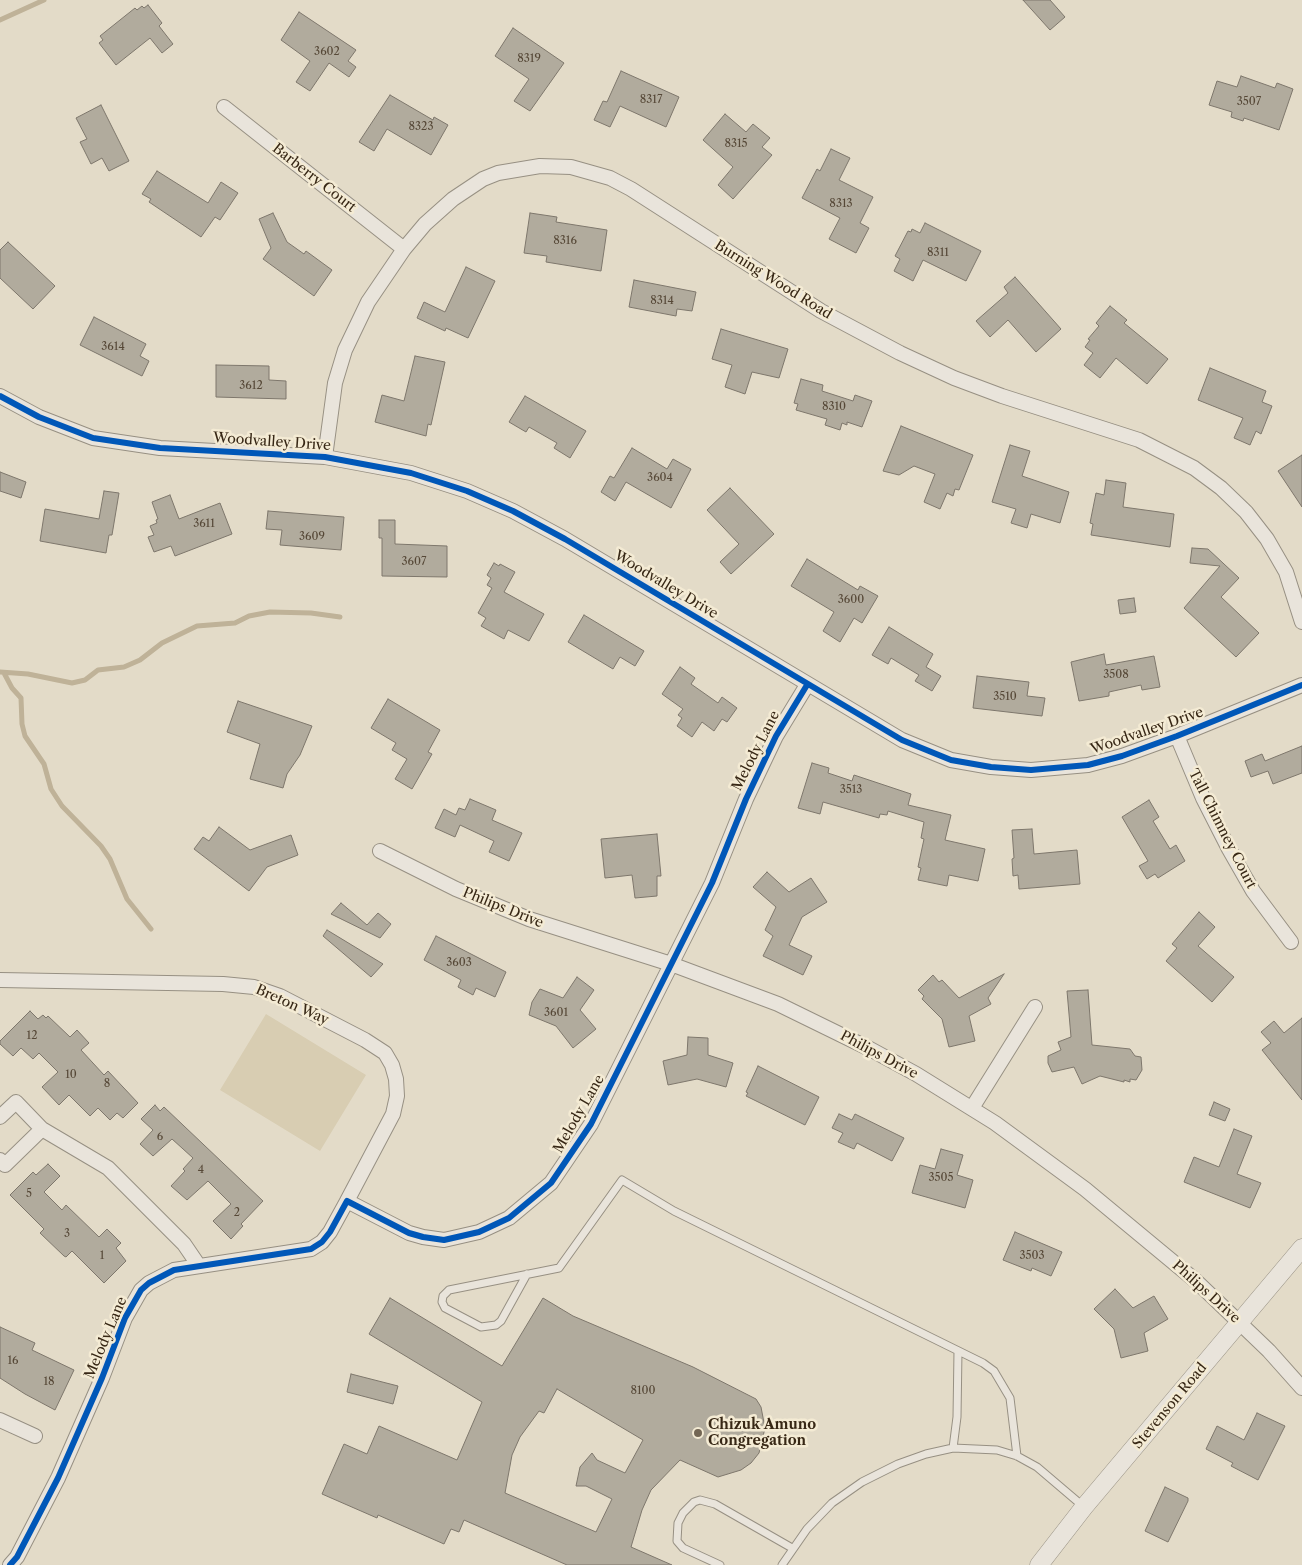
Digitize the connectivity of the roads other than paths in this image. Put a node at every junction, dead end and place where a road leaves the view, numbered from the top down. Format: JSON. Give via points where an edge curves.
{"nodes":[{"id":1,"x":224,"y":107,"type":"dead end"},
{"id":2,"x":404,"y":249,"type":"junction"},
{"id":3,"x":0,"y":396,"type":"edge"},
{"id":4,"x":325,"y":457,"type":"junction"},
{"id":5,"x":1302,"y":622,"type":"edge"},
{"id":6,"x":807,"y":685,"type":"junction"},
{"id":7,"x":1302,"y":685,"type":"edge"},
{"id":8,"x":1177,"y":736,"type":"junction"},
{"id":9,"x":380,"y":850,"type":"dead end"},
{"id":10,"x":1291,"y":942,"type":"dead end"},
{"id":11,"x":671,"y":964,"type":"junction"},
{"id":12,"x":0,"y":980,"type":"edge"},
{"id":13,"x":1035,"y":1006,"type":"dead end"},
{"id":14,"x":972,"y":1108,"type":"junction"},
{"id":15,"x":0,"y":1117,"type":"edge"},
{"id":16,"x":42,"y":1129,"type":"junction"},
{"id":17,"x":0,"y":1160,"type":"edge"},
{"id":18,"x":347,"y":1201,"type":"junction"},
{"id":19,"x":1302,"y":1248,"type":"edge"},
{"id":20,"x":199,"y":1266,"type":"junction"},
{"id":21,"x":527,"y":1274,"type":"junction"},
{"id":22,"x":1240,"y":1323,"type":"junction"},
{"id":23,"x":958,"y":1351,"type":"junction"},
{"id":24,"x":1302,"y":1388,"type":"edge"},
{"id":25,"x":0,"y":1420,"type":"edge"},
{"id":26,"x":35,"y":1436,"type":"dead end"},
{"id":27,"x":953,"y":1448,"type":"junction"},
{"id":28,"x":1017,"y":1456,"type":"junction"},
{"id":29,"x":1084,"y":1507,"type":"junction"},
{"id":30,"x":792,"y":1548,"type":"junction"},
{"id":31,"x":10,"y":1565,"type":"edge"},
{"id":32,"x":720,"y":1565,"type":"edge"},
{"id":33,"x":782,"y":1565,"type":"edge"},
{"id":34,"x":1038,"y":1565,"type":"edge"}],
"edges":[{"from":1,"to":2,"type":"street","name":"Barberry Court"},
{"from":2,"to":4,"type":"street","name":"Burning Wood Road","via":[[368,302],[345,350],[335,383]]},
{"from":2,"to":5,"type":"street","name":"Burning Wood Road","via":[[452,199],[498,174],[526,167],[554,166],[610,178],[821,312],[900,353],[1002,396],[1139,440],[1194,468],[1240,506],[1267,539],[1286,572]]},
{"from":3,"to":4,"type":"street","name":"Woodvalley Drive","via":[[39,417],[93,438],[160,448]]},
{"from":4,"to":6,"type":"street","name":"Woodvalley Drive","via":[[411,472],[513,511]]},
{"from":6,"to":8,"type":"street","name":"Woodvalley Drive","via":[[928,752],[991,767],[1040,770],[1088,765]]},
{"from":6,"to":11,"type":"street","name":"Melody Lane","via":[[764,761],[712,883]]},
{"from":7,"to":8,"type":"street","name":"Woodvalley Drive"},
{"from":8,"to":10,"type":"street","name":"Tall Chimney Court","via":[[1229,849],[1253,891]]},
{"from":9,"to":11,"type":"street","name":"Philips Drive","via":[[456,889],[529,919]]},
{"from":11,"to":14,"type":"street","name":"Philips Drive","via":[[732,985],[816,1021]]},
{"from":11,"to":18,"type":"street","name":"Melody Lane","via":[[586,1132],[551,1182],[509,1218],[464,1236],[444,1240],[409,1232]]},
{"from":12,"to":18,"type":"street","name":"Breton Way","via":[[254,987],[280,996],[365,1040],[385,1053],[392,1065],[397,1096],[392,1114]]},
{"from":13,"to":14,"type":"street"},
{"from":14,"to":22,"type":"street","name":"Philips Drive","via":[[1085,1189],[1196,1281]]},
{"from":15,"to":16,"type":"street","via":[[16,1102]]},
{"from":16,"to":17,"type":"street","via":[[5,1164]]},
{"from":16,"to":20,"type":"street","via":[[108,1168],[184,1244]]},
{"from":18,"to":20,"type":"street","name":"Melody Lane","via":[[330,1232],[311,1249]]},
{"from":19,"to":22,"type":"street","name":"Stevenson Road"},
{"from":20,"to":31,"type":"street","name":"Melody Lane","via":[[161,1276],[136,1297],[58,1478],[17,1558]]},
{"from":21,"to":21,"type":"lane","via":[[449,1290],[442,1302],[445,1308],[481,1327],[496,1325]]},
{"from":21,"to":23,"type":"lane","via":[[559,1268],[622,1180],[674,1211]]},
{"from":22,"to":24,"type":"street","name":"Philips Drive"},
{"from":22,"to":29,"type":"street","name":"Stevenson Road"},
{"from":23,"to":27,"type":"lane"},
{"from":23,"to":28,"type":"lane","via":[[983,1363],[1002,1383],[1010,1398]]},
{"from":25,"to":26,"type":"street"},
{"from":27,"to":28,"type":"lane","via":[[997,1450]]},
{"from":27,"to":30,"type":"lane","via":[[898,1464],[862,1482],[832,1503]]},
{"from":28,"to":29,"type":"lane","via":[[1037,1467]]},
{"from":29,"to":34,"type":"street","name":"Stevenson Road"},
{"from":30,"to":32,"type":"lane","via":[[715,1504],[700,1500],[694,1502],[683,1512],[678,1523],[677,1541],[683,1548]]},
{"from":30,"to":33,"type":"lane"}]}
